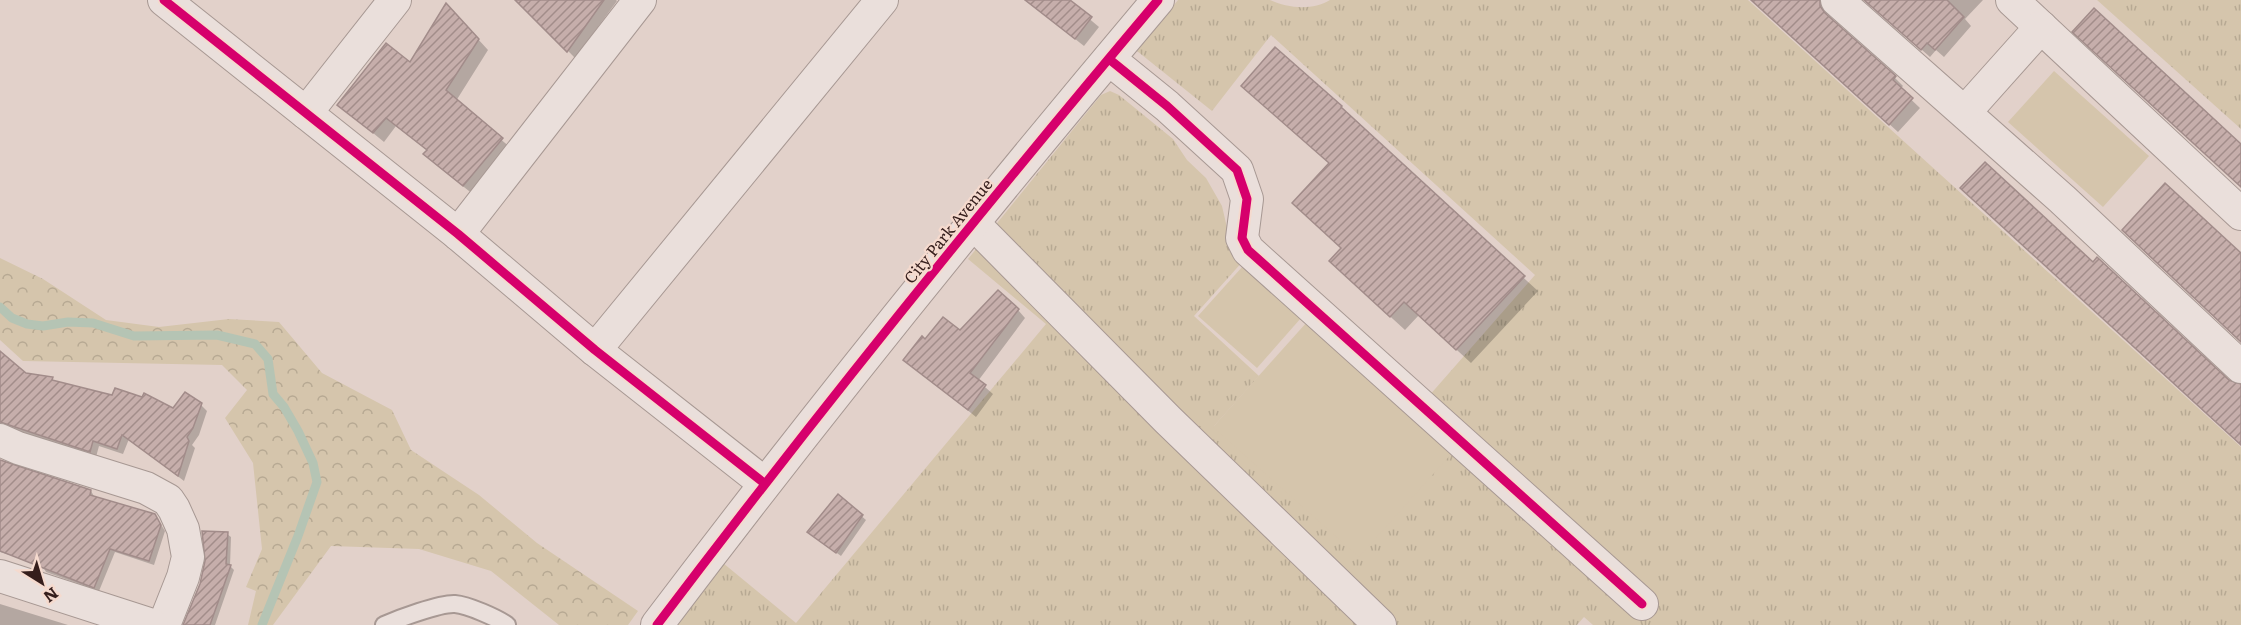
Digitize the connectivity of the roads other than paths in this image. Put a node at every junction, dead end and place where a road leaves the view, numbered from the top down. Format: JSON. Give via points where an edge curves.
{"nodes":[{"id":1,"x":164,"y":0,"type":"edge"},
{"id":2,"x":395,"y":0,"type":"edge"},
{"id":3,"x":640,"y":0,"type":"edge"},
{"id":4,"x":882,"y":0,"type":"edge"},
{"id":5,"x":1158,"y":0,"type":"edge"},
{"id":6,"x":1837,"y":0,"type":"edge"},
{"id":7,"x":2012,"y":0,"type":"edge"},
{"id":8,"x":2042,"y":27,"type":"junction"},
{"id":9,"x":1109,"y":58,"type":"junction"},
{"id":10,"x":1965,"y":112,"type":"junction"},
{"id":11,"x":306,"y":113,"type":"junction"},
{"id":12,"x":2241,"y":214,"type":"edge"},
{"id":13,"x":973,"y":223,"type":"junction"},
{"id":14,"x":458,"y":234,"type":"junction"},
{"id":15,"x":596,"y":350,"type":"junction"},
{"id":16,"x":2241,"y":367,"type":"edge"},
{"id":17,"x":0,"y":440,"type":"edge"},
{"id":18,"x":764,"y":483,"type":"junction"},
{"id":19,"x":0,"y":576,"type":"edge"},
{"id":20,"x":1642,"y":604,"type":"dead end"},
{"id":21,"x":152,"y":625,"type":"edge"},
{"id":22,"x":164,"y":625,"type":"edge"},
{"id":23,"x":384,"y":625,"type":"edge"},
{"id":24,"x":507,"y":625,"type":"edge"},
{"id":25,"x":657,"y":625,"type":"edge"},
{"id":26,"x":1380,"y":625,"type":"edge"}],
"edges":[{"from":1,"to":11,"type":"street"},
{"from":2,"to":11,"type":"street"},
{"from":3,"to":14,"type":"street"},
{"from":4,"to":15,"type":"street"},
{"from":5,"to":9,"type":"street","name":"City Park Avenue"},
{"from":6,"to":10,"type":"street"},
{"from":7,"to":8,"type":"street"},
{"from":8,"to":10,"type":"street"},
{"from":8,"to":12,"type":"street"},
{"from":9,"to":13,"type":"street","name":"City Park Avenue"},
{"from":9,"to":20,"type":"street","via":[[1237,170],[1247,199],[1242,238],[1248,250]]},
{"from":10,"to":16,"type":"street"},
{"from":11,"to":14,"type":"street"},
{"from":13,"to":18,"type":"street","name":"City Park Avenue"},
{"from":13,"to":26,"type":"street","via":[[1168,420]]},
{"from":14,"to":15,"type":"street"},
{"from":15,"to":18,"type":"street"},
{"from":17,"to":22,"type":"street","via":[[146,488],[168,500],[183,529],[188,557]]},
{"from":18,"to":25,"type":"street","name":"City Park Avenue"},
{"from":19,"to":21,"type":"street"},
{"from":23,"to":24,"type":"lane","via":[[455,604]]}]}
